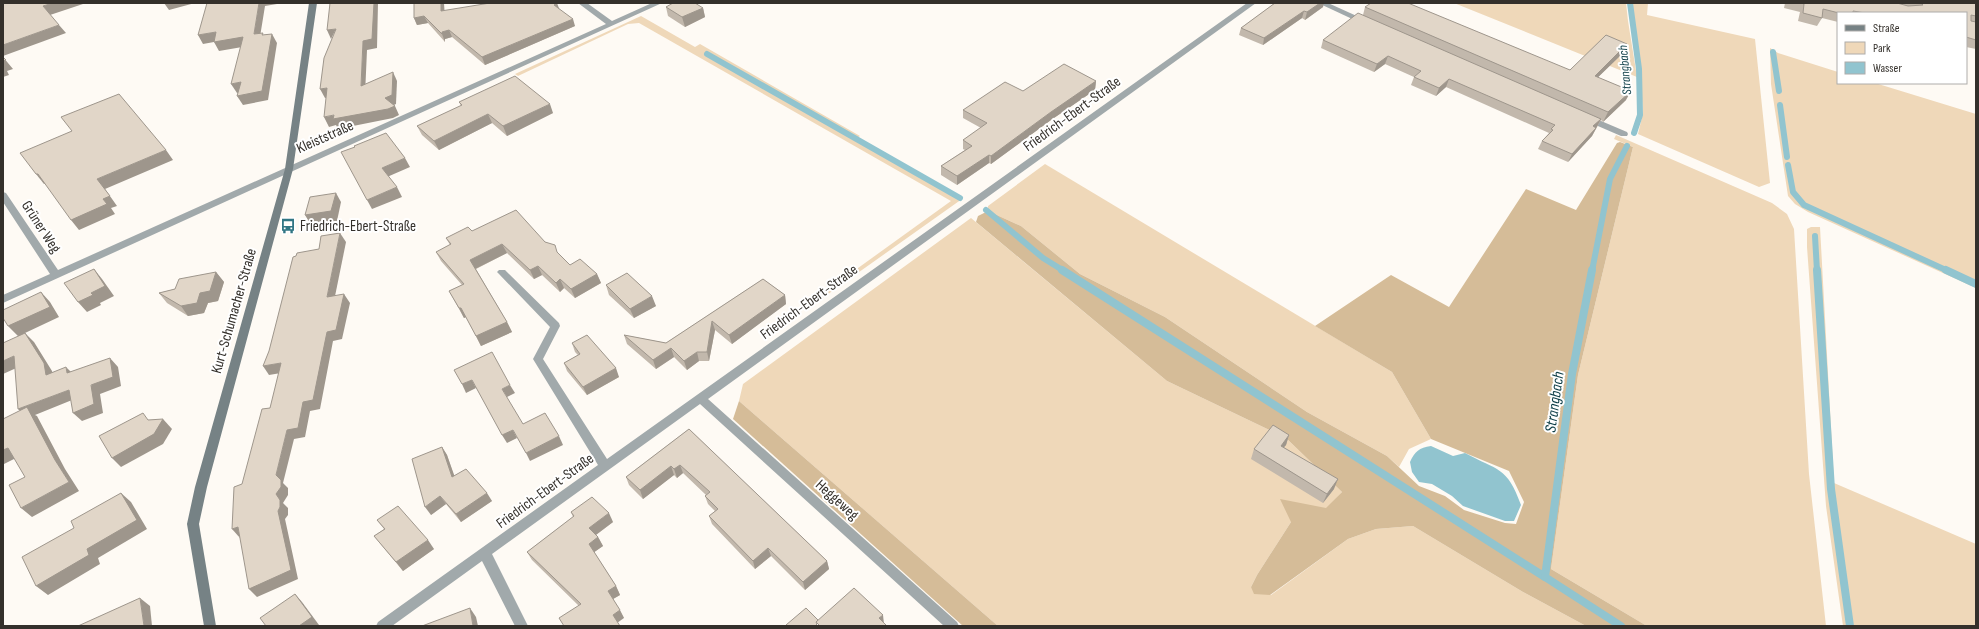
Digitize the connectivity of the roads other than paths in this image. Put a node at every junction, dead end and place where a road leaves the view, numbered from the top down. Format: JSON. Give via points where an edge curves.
{"nodes":[{"id":1,"x":313,"y":3,"type":"edge"},
{"id":2,"x":582,"y":3,"type":"edge"},
{"id":3,"x":658,"y":3,"type":"edge"},
{"id":4,"x":1252,"y":3,"type":"edge"},
{"id":5,"x":1322,"y":3,"type":"edge"},
{"id":6,"x":612,"y":24,"type":"junction"},
{"id":7,"x":1373,"y":25,"type":"edge"},
{"id":8,"x":1581,"y":115,"type":"edge"},
{"id":9,"x":1624,"y":134,"type":"dead end"},
{"id":10,"x":289,"y":169,"type":"junction"},
{"id":11,"x":3,"y":195,"type":"edge"},
{"id":12,"x":502,"y":272,"type":"dead end"},
{"id":13,"x":56,"y":275,"type":"junction"},
{"id":14,"x":3,"y":299,"type":"edge"},
{"id":15,"x":700,"y":398,"type":"junction"},
{"id":16,"x":605,"y":466,"type":"junction"},
{"id":17,"x":484,"y":552,"type":"junction"},
{"id":18,"x":210,"y":626,"type":"edge"},
{"id":19,"x":382,"y":626,"type":"edge"},
{"id":20,"x":522,"y":626,"type":"edge"},
{"id":21,"x":953,"y":626,"type":"edge"}],
"edges":[{"from":1,"to":10,"type":"street","name":"Kurt-Schumacher-Straße"},
{"from":2,"to":6,"type":"street"},
{"from":3,"to":6,"type":"street","name":"Kleiststraße"},
{"from":4,"to":15,"type":"street","name":"Friedrich-Ebert-Straße"},
{"from":5,"to":7,"type":"street"},
{"from":6,"to":10,"type":"street","name":"Kleiststraße"},
{"from":8,"to":9,"type":"street"},
{"from":10,"to":13,"type":"street","name":"Kleiststraße"},
{"from":10,"to":18,"type":"street","name":"Kurt-Schumacher-Straße","via":[[193,524]]},
{"from":11,"to":13,"type":"street","name":"Grüner Weg"},
{"from":12,"to":16,"type":"street","via":[[555,326],[538,359]]},
{"from":13,"to":14,"type":"street","name":"Kleiststraße"},
{"from":15,"to":16,"type":"street","name":"Friedrich-Ebert-Straße"},
{"from":15,"to":21,"type":"street","name":"Heggeweg"},
{"from":16,"to":17,"type":"street","name":"Friedrich-Ebert-Straße"},
{"from":17,"to":19,"type":"street","name":"Friedrich-Ebert-Straße"},
{"from":17,"to":20,"type":"street"}]}
